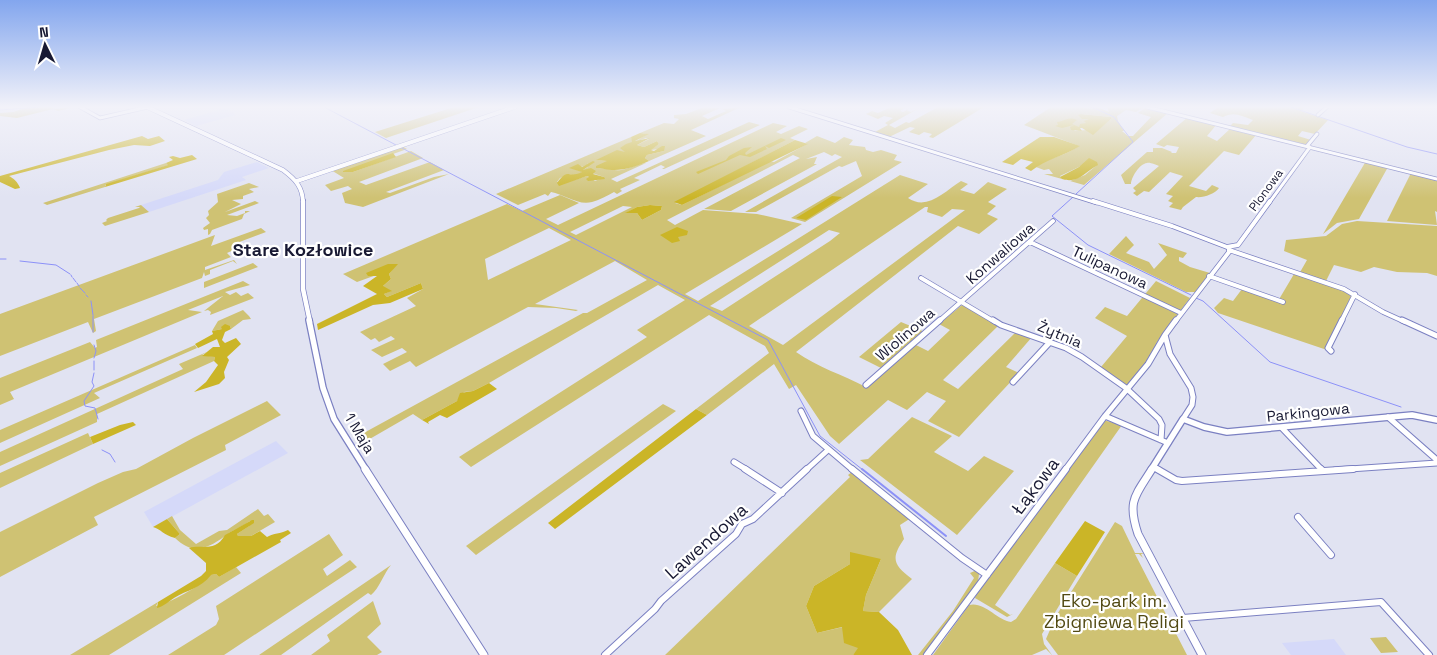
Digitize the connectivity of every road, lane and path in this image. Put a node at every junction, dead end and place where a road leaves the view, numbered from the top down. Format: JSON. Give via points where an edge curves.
{"nodes":[{"id":1,"x":215,"y":138,"type":"edge"},
{"id":2,"x":424,"y":138,"type":"edge"},
{"id":3,"x":887,"y":138,"type":"edge"},
{"id":4,"x":1271,"y":138,"type":"edge"},
{"id":5,"x":1315,"y":138,"type":"edge"},
{"id":6,"x":1309,"y":147,"type":"junction"},
{"id":7,"x":1437,"y":179,"type":"edge"},
{"id":8,"x":297,"y":181,"type":"junction"},
{"id":9,"x":1053,"y":221,"type":"dead end"},
{"id":10,"x":1030,"y":242,"type":"junction"},
{"id":11,"x":1228,"y":248,"type":"junction"},
{"id":12,"x":1210,"y":276,"type":"junction"},
{"id":13,"x":921,"y":278,"type":"dead end"},
{"id":14,"x":1355,"y":294,"type":"junction"},
{"id":15,"x":961,"y":302,"type":"junction"},
{"id":16,"x":1284,"y":302,"type":"dead end"},
{"id":17,"x":1181,"y":313,"type":"junction"},
{"id":18,"x":1165,"y":335,"type":"junction"},
{"id":19,"x":1437,"y":336,"type":"edge"},
{"id":20,"x":1050,"y":342,"type":"junction"},
{"id":21,"x":1331,"y":351,"type":"dead end"},
{"id":22,"x":1013,"y":382,"type":"dead end"},
{"id":23,"x":866,"y":385,"type":"dead end"},
{"id":24,"x":1126,"y":388,"type":"junction"},
{"id":25,"x":801,"y":411,"type":"dead end"},
{"id":26,"x":1105,"y":416,"type":"junction"},
{"id":27,"x":1388,"y":417,"type":"junction"},
{"id":28,"x":1184,"y":419,"type":"junction"},
{"id":29,"x":1437,"y":420,"type":"edge"},
{"id":30,"x":1282,"y":428,"type":"junction"},
{"id":31,"x":1165,"y":442,"type":"junction"},
{"id":32,"x":828,"y":450,"type":"junction"},
{"id":33,"x":734,"y":462,"type":"dead end"},
{"id":34,"x":1437,"y":462,"type":"edge"},
{"id":35,"x":1154,"y":466,"type":"junction"},
{"id":36,"x":1323,"y":471,"type":"junction"},
{"id":37,"x":782,"y":493,"type":"junction"},
{"id":38,"x":1298,"y":517,"type":"dead end"},
{"id":39,"x":1331,"y":555,"type":"dead end"},
{"id":40,"x":987,"y":575,"type":"junction"},
{"id":41,"x":1182,"y":618,"type":"junction"},
{"id":42,"x":484,"y":655,"type":"edge"},
{"id":43,"x":605,"y":655,"type":"edge"},
{"id":44,"x":927,"y":655,"type":"edge"},
{"id":45,"x":1202,"y":655,"type":"edge"},
{"id":46,"x":1429,"y":655,"type":"edge"}],
"edges":[{"from":1,"to":8,"type":"street","via":[[283,170]]},
{"from":2,"to":8,"type":"street"},
{"from":3,"to":11,"type":"street","via":[[1172,226]]},
{"from":4,"to":6,"type":"street"},
{"from":5,"to":6,"type":"street","name":"Plonowa"},
{"from":6,"to":7,"type":"street"},
{"from":6,"to":11,"type":"street","name":"Plonowa","via":[[1238,245]]},
{"from":8,"to":42,"type":"street","name":"1 Maja","via":[[303,194],[303,289],[328,404],[350,445]]},
{"from":9,"to":10,"type":"street","name":"Konwaliowa"},
{"from":10,"to":15,"type":"street","name":"Konwaliowa"},
{"from":10,"to":17,"type":"street","name":"Tulipanowa"},
{"from":11,"to":12,"type":"street","name":"Łąkowa"},
{"from":11,"to":14,"type":"street"},
{"from":12,"to":16,"type":"street"},
{"from":12,"to":17,"type":"street","name":"Łąkowa"},
{"from":13,"to":15,"type":"street","name":"Żytnia"},
{"from":14,"to":19,"type":"street","via":[[1383,312]]},
{"from":14,"to":21,"type":"street","via":[[1328,348]]},
{"from":15,"to":20,"type":"street","name":"Żytnia","via":[[1001,325]]},
{"from":15,"to":23,"type":"street","name":"Wiolinowa"},
{"from":17,"to":18,"type":"street","name":"Łąkowa"},
{"from":18,"to":24,"type":"street","name":"Łąkowa","via":[[1148,364]]},
{"from":18,"to":28,"type":"street","via":[[1170,354],[1191,388],[1192,404]]},
{"from":20,"to":22,"type":"street"},
{"from":20,"to":24,"type":"street","name":"Żytnia","via":[[1082,358]]},
{"from":24,"to":26,"type":"street","name":"Łąkowa"},
{"from":24,"to":31,"type":"street","name":"Żytnia","via":[[1159,419]]},
{"from":25,"to":32,"type":"street","via":[[814,436]]},
{"from":26,"to":31,"type":"street"},
{"from":26,"to":40,"type":"street","name":"Łąkowa"},
{"from":27,"to":29,"type":"street","name":"Parkingowa","via":[[1412,415]]},
{"from":27,"to":30,"type":"street","name":"Parkingowa"},
{"from":27,"to":34,"type":"street"},
{"from":28,"to":30,"type":"street","name":"Parkingowa","via":[[1227,432]]},
{"from":28,"to":31,"type":"street"},
{"from":30,"to":36,"type":"street"},
{"from":31,"to":35,"type":"street"},
{"from":32,"to":37,"type":"street","name":"Lawendowa"},
{"from":32,"to":40,"type":"street"},
{"from":33,"to":37,"type":"street"},
{"from":34,"to":36,"type":"street"},
{"from":35,"to":36,"type":"street","via":[[1182,481]]},
{"from":35,"to":41,"type":"street","via":[[1134,500],[1132,516],[1138,534]]},
{"from":37,"to":43,"type":"street","name":"Lawendowa","via":[[753,519],[742,524],[736,534]]},
{"from":38,"to":39,"type":"street"},
{"from":40,"to":44,"type":"street","name":"Łąkowa"},
{"from":41,"to":45,"type":"street"},
{"from":41,"to":46,"type":"street","via":[[1382,602]]}]}
